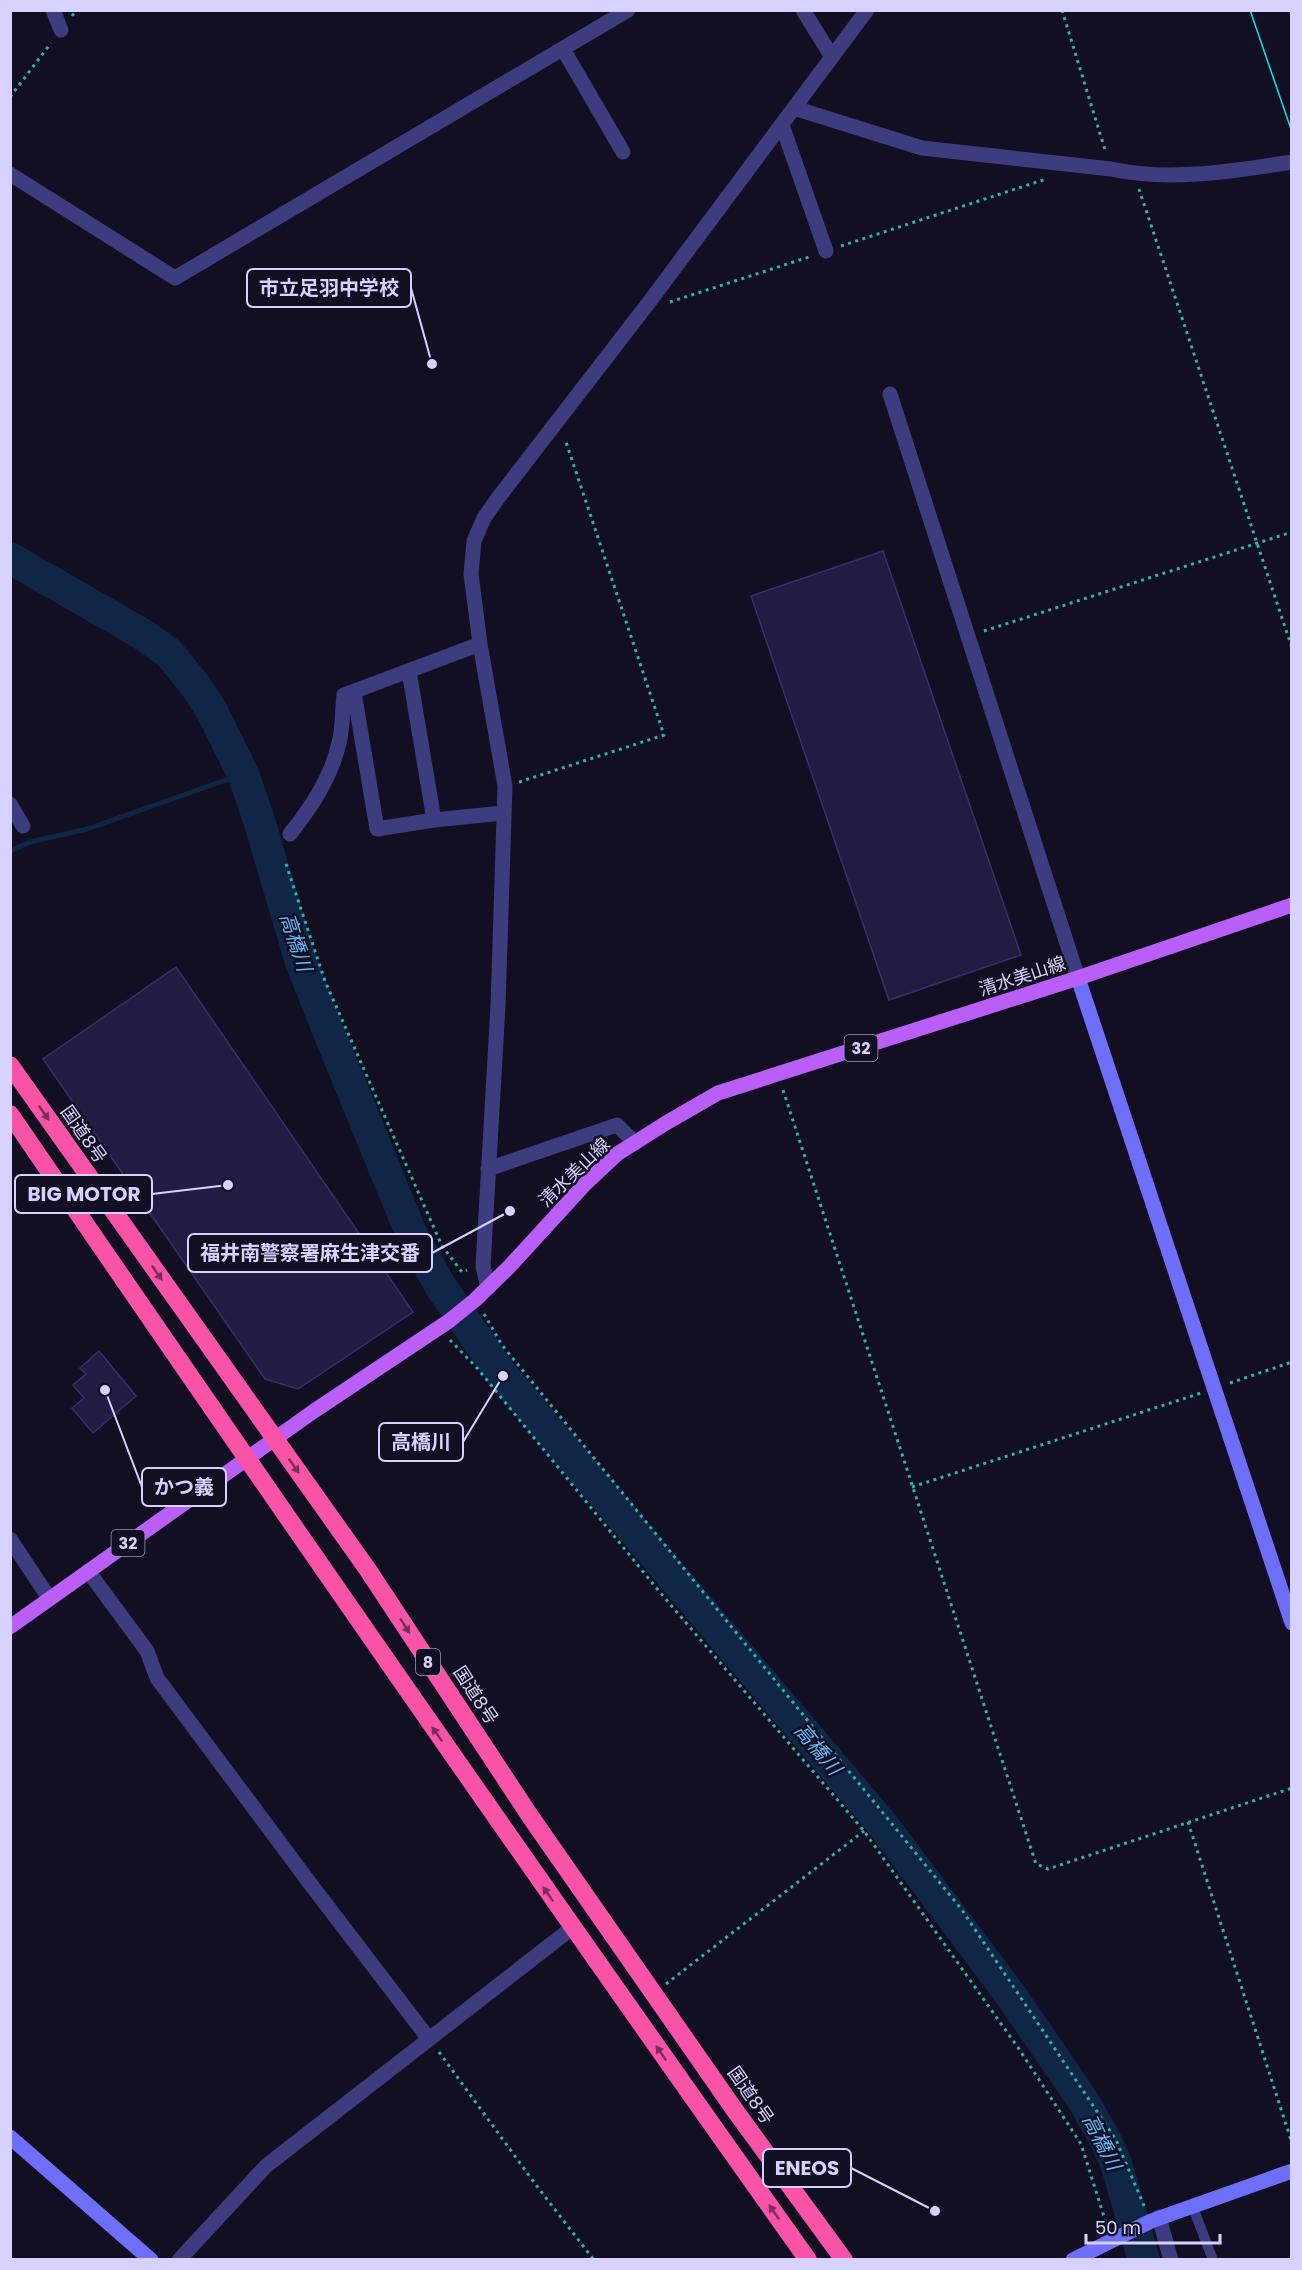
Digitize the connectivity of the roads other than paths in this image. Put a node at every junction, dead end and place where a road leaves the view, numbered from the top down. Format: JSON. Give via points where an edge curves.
{"nodes":[{"id":1,"x":53,"y":10,"type":"edge"},
{"id":2,"x":628,"y":10,"type":"edge"},
{"id":3,"x":803,"y":10,"type":"edge"},
{"id":4,"x":867,"y":10,"type":"edge"},
{"id":5,"x":61,"y":30,"type":"road end"},
{"id":6,"x":563,"y":50,"type":"junction"},
{"id":7,"x":832,"y":57,"type":"junction"},
{"id":8,"x":794,"y":108,"type":"junction"},
{"id":9,"x":782,"y":125,"type":"junction"},
{"id":10,"x":624,"y":152,"type":"dead end"},
{"id":11,"x":1292,"y":162,"type":"edge"},
{"id":12,"x":10,"y":174,"type":"edge"},
{"id":13,"x":826,"y":251,"type":"road end"},
{"id":14,"x":890,"y":394,"type":"dead end"},
{"id":15,"x":480,"y":644,"type":"junction"},
{"id":16,"x":409,"y":671,"type":"junction"},
{"id":17,"x":354,"y":692,"type":"junction"},
{"id":18,"x":10,"y":804,"type":"edge"},
{"id":19,"x":503,"y":813,"type":"junction"},
{"id":20,"x":434,"y":820,"type":"junction"},
{"id":21,"x":23,"y":826,"type":"dead end"},
{"id":22,"x":290,"y":834,"type":"dead end"},
{"id":23,"x":1292,"y":904,"type":"edge"},
{"id":24,"x":1078,"y":978,"type":"junction"},
{"id":25,"x":10,"y":1065,"type":"edge"},
{"id":26,"x":10,"y":1114,"type":"edge"},
{"id":27,"x":635,"y":1143,"type":"junction"},
{"id":28,"x":488,"y":1169,"type":"junction"},
{"id":29,"x":488,"y":1288,"type":"junction"},
{"id":30,"x":275,"y":1439,"type":"junction"},
{"id":31,"x":247,"y":1460,"type":"junction"},
{"id":32,"x":10,"y":1539,"type":"edge"},
{"id":33,"x":88,"y":1571,"type":"junction"},
{"id":34,"x":49,"y":1598,"type":"junction"},
{"id":35,"x":1292,"y":1623,"type":"edge"},
{"id":36,"x":10,"y":1627,"type":"edge"},
{"id":37,"x":572,"y":1928,"type":"junction"},
{"id":38,"x":429,"y":2039,"type":"junction"},
{"id":39,"x":10,"y":2137,"type":"edge"},
{"id":40,"x":1292,"y":2171,"type":"edge"},
{"id":41,"x":1192,"y":2205,"type":"junction"},
{"id":42,"x":1155,"y":2219,"type":"junction"},
{"id":43,"x":151,"y":2259,"type":"edge"},
{"id":44,"x":179,"y":2259,"type":"edge"},
{"id":45,"x":808,"y":2259,"type":"edge"},
{"id":46,"x":844,"y":2259,"type":"edge"},
{"id":47,"x":1073,"y":2259,"type":"edge"},
{"id":48,"x":1171,"y":2259,"type":"edge"},
{"id":49,"x":1213,"y":2259,"type":"edge"}],
"edges":[{"from":1,"to":5,"type":"street"},
{"from":2,"to":6,"type":"street"},
{"from":3,"to":7,"type":"street"},
{"from":4,"to":7,"type":"street"},
{"from":6,"to":10,"type":"street"},
{"from":6,"to":12,"type":"street","via":[[175,278]]},
{"from":7,"to":8,"type":"street"},
{"from":8,"to":9,"type":"street"},
{"from":8,"to":11,"type":"street","via":[[922,148],[1134,174],[1168,175]]},
{"from":9,"to":13,"type":"street"},
{"from":9,"to":15,"type":"street","via":[[484,518],[474,542],[471,574]]},
{"from":14,"to":24,"type":"street"},
{"from":15,"to":16,"type":"street"},
{"from":15,"to":19,"type":"street","via":[[505,786]]},
{"from":16,"to":17,"type":"street"},
{"from":16,"to":20,"type":"street"},
{"from":17,"to":20,"type":"street","via":[[377,828]]},
{"from":17,"to":22,"type":"street","via":[[344,695],[340,741],[331,771]]},
{"from":18,"to":21,"type":"street"},
{"from":19,"to":20,"type":"street"},
{"from":19,"to":28,"type":"street","via":[[498,1006]]},
{"from":23,"to":24,"type":"main road","name":"清水美山線","number":"32"},
{"from":24,"to":27,"type":"main road","name":"清水美山線","number":"32","via":[[718,1093]]},
{"from":24,"to":35,"type":"street"},
{"from":25,"to":30,"type":"highway","name":"国道8号","number":"8","one_way":true},
{"from":26,"to":31,"type":"highway","number":"8"},
{"from":27,"to":28,"type":"street","via":[[617,1125]]},
{"from":27,"to":29,"type":"main road","name":"清水美山線","number":"32","via":[[586,1183]]},
{"from":28,"to":29,"type":"street","via":[[483,1266]]},
{"from":29,"to":30,"type":"main road","name":"清水美山線","number":"32","via":[[443,1325]]},
{"from":30,"to":31,"type":"main road","name":"清水美山線","number":"32"},
{"from":30,"to":46,"type":"highway","name":"国道8号","number":"8","one_way":true,"via":[[368,1570],[530,1816]]},
{"from":31,"to":33,"type":"main road","name":"清水美山線","number":"32"},
{"from":37,"to":31,"type":"highway","number":"8","one_way":true},
{"from":32,"to":34,"type":"street"},
{"from":33,"to":34,"type":"main road","name":"清水美山線","number":"32"},
{"from":33,"to":38,"type":"street","via":[[147,1651],[157,1678]]},
{"from":34,"to":36,"type":"main road","name":"清水美山線","number":"32"},
{"from":37,"to":38,"type":"street"},
{"from":45,"to":37,"type":"highway","number":"8","one_way":true},
{"from":38,"to":44,"type":"street","via":[[266,2166]]},
{"from":39,"to":43,"type":"street"},
{"from":40,"to":41,"type":"street"},
{"from":41,"to":42,"type":"street"},
{"from":41,"to":49,"type":"lane"},
{"from":42,"to":47,"type":"street"},
{"from":42,"to":48,"type":"street"}]}
